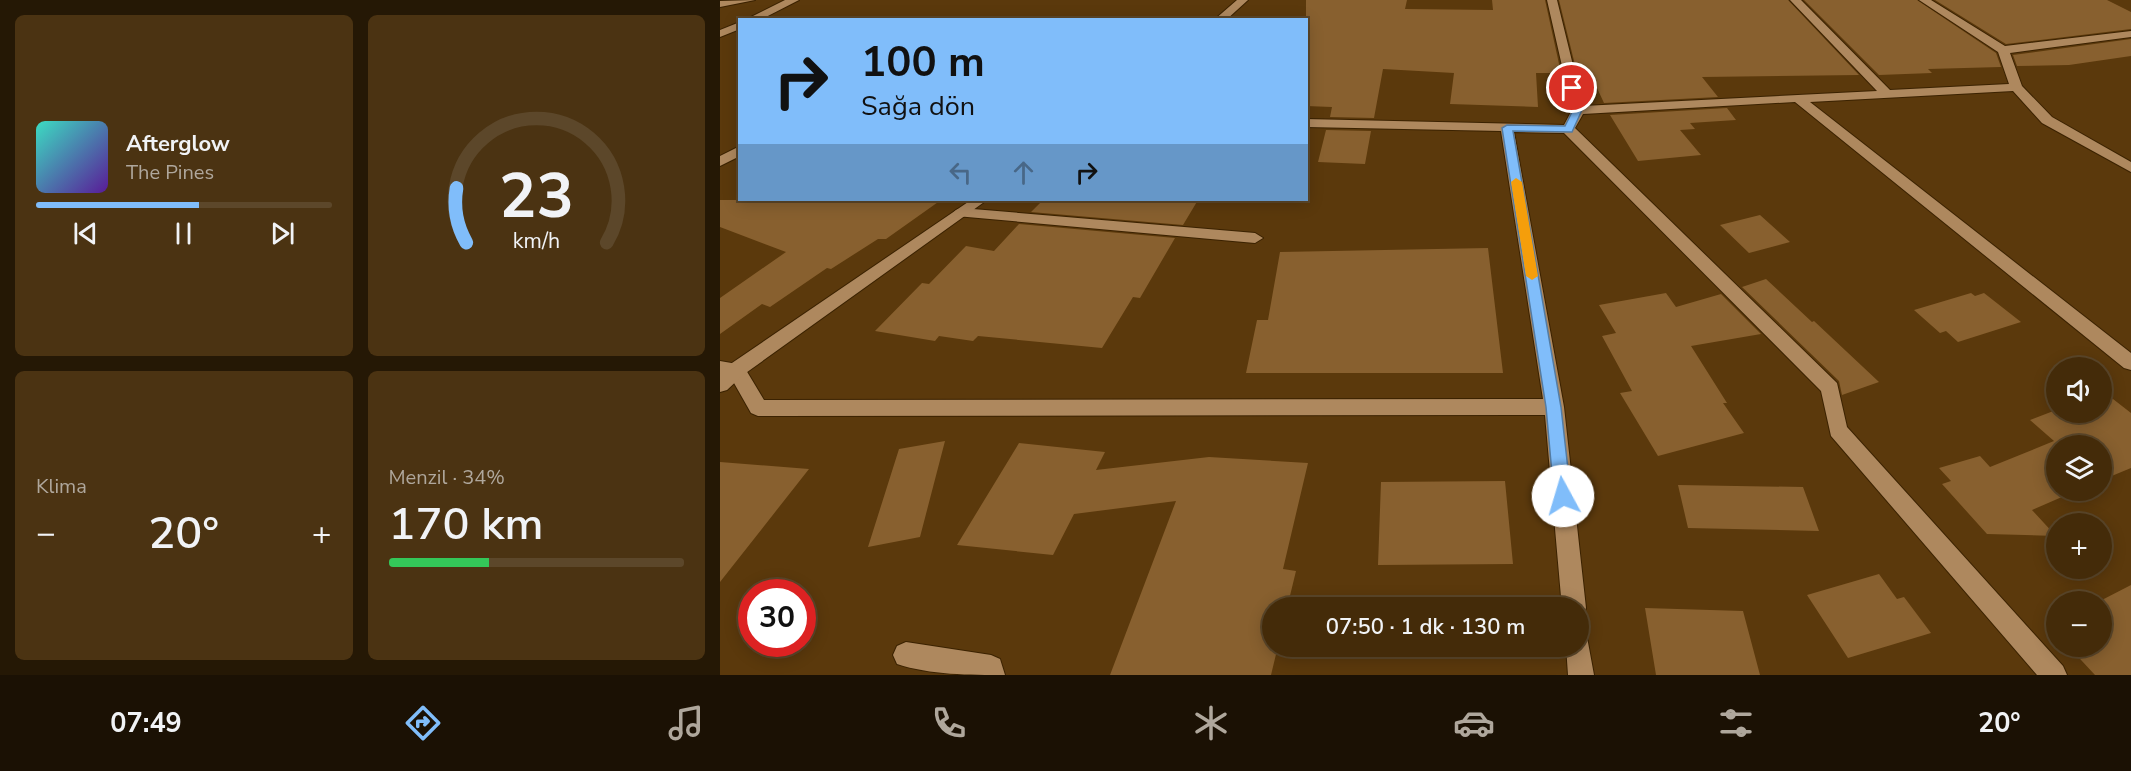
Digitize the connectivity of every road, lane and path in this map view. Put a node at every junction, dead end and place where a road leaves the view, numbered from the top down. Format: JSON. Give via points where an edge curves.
{"nodes":[{"id":1,"x":750,"y":0,"type":"edge"},
{"id":2,"x":794,"y":0,"type":"edge"},
{"id":3,"x":1243,"y":0,"type":"edge"},
{"id":4,"x":1552,"y":0,"type":"edge"},
{"id":5,"x":1795,"y":0,"type":"edge"},
{"id":6,"x":1924,"y":0,"type":"edge"},
{"id":7,"x":720,"y":4,"type":"edge"},
{"id":8,"x":753,"y":18,"type":"edge"},
{"id":9,"x":1221,"y":18,"type":"edge"},
{"id":10,"x":738,"y":26,"type":"edge"},
{"id":11,"x":720,"y":34,"type":"edge"},
{"id":12,"x":2131,"y":34,"type":"edge"},
{"id":13,"x":2003,"y":50,"type":"junction"},
{"id":14,"x":2016,"y":87,"type":"junction"},
{"id":15,"x":1884,"y":92,"type":"junction"},
{"id":16,"x":1796,"y":97,"type":"junction"},
{"id":17,"x":1578,"y":110,"type":"junction"},
{"id":18,"x":1308,"y":123,"type":"edge"},
{"id":19,"x":1507,"y":128,"type":"junction"},
{"id":20,"x":1568,"y":129,"type":"junction"},
{"id":21,"x":738,"y":151,"type":"edge"},
{"id":22,"x":720,"y":162,"type":"edge"},
{"id":23,"x":2131,"y":168,"type":"edge"},
{"id":24,"x":979,"y":201,"type":"edge"},
{"id":25,"x":961,"y":213,"type":"junction"},
{"id":26,"x":1255,"y":238,"type":"dead end"},
{"id":27,"x":2131,"y":363,"type":"edge"},
{"id":28,"x":728,"y":369,"type":"edge"},
{"id":29,"x":720,"y":386,"type":"edge"},
{"id":30,"x":1554,"y":407,"type":"junction"},
{"id":31,"x":1573,"y":597,"type":"edge"},
{"id":32,"x":906,"y":655,"type":"dead end"},
{"id":33,"x":1579,"y":657,"type":"edge"},
{"id":34,"x":992,"y":675,"type":"edge"},
{"id":35,"x":1581,"y":675,"type":"edge"},
{"id":36,"x":2054,"y":675,"type":"edge"}],
"edges":[{"from":1,"to":7,"type":"street"},
{"from":2,"to":8,"type":"street"},
{"from":3,"to":9,"type":"street"},
{"from":4,"to":17,"type":"street"},
{"from":5,"to":15,"type":"street"},
{"from":6,"to":13,"type":"street"},
{"from":10,"to":11,"type":"street"},
{"from":12,"to":13,"type":"street"},
{"from":13,"to":14,"type":"street"},
{"from":14,"to":15,"type":"street"},
{"from":14,"to":23,"type":"street","via":[[2047,120]]},
{"from":15,"to":16,"type":"street"},
{"from":16,"to":17,"type":"street"},
{"from":16,"to":27,"type":"street"},
{"from":17,"to":20,"type":"street"},
{"from":18,"to":19,"type":"street"},
{"from":19,"to":20,"type":"street"},
{"from":19,"to":30,"type":"street"},
{"from":20,"to":36,"type":"street","via":[[1830,388],[1839,430]]},
{"from":21,"to":22,"type":"street"},
{"from":24,"to":25,"type":"street"},
{"from":25,"to":26,"type":"street"},
{"from":25,"to":28,"type":"street"},
{"from":28,"to":29,"type":"street"},
{"from":28,"to":30,"type":"street","via":[[758,408]]},
{"from":30,"to":31,"type":"street"},
{"from":32,"to":34,"type":"street","via":[[991,668]]},
{"from":33,"to":35,"type":"street"}]}
